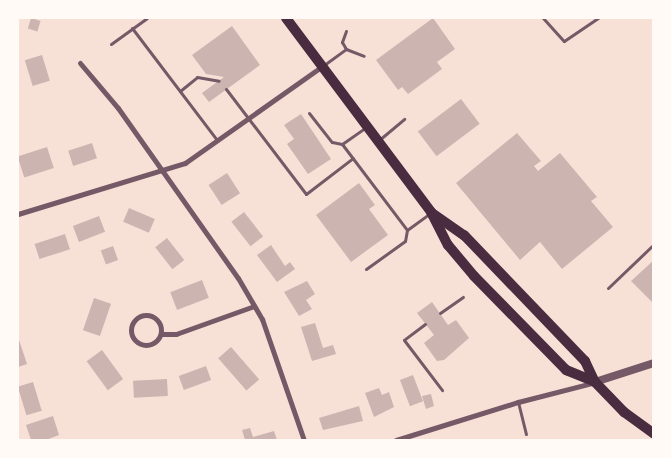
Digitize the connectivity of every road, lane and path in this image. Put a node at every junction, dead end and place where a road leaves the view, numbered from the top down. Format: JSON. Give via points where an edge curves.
{"nodes":[{"id":1,"x":147,"y":18,"type":"edge"},
{"id":2,"x":286,"y":18,"type":"edge"},
{"id":3,"x":544,"y":18,"type":"edge"},
{"id":4,"x":598,"y":18,"type":"edge"},
{"id":5,"x":132,"y":28,"type":"junction"},
{"id":6,"x":346,"y":31,"type":"dead end"},
{"id":7,"x":111,"y":44,"type":"dead end"},
{"id":8,"x":346,"y":49,"type":"junction"},
{"id":9,"x":364,"y":56,"type":"dead end"},
{"id":10,"x":80,"y":63,"type":"dead end"},
{"id":11,"x":321,"y":67,"type":"junction"},
{"id":12,"x":219,"y":81,"type":"dead end"},
{"id":13,"x":226,"y":89,"type":"dead end"},
{"id":14,"x":180,"y":91,"type":"junction"},
{"id":15,"x":309,"y":113,"type":"dead end"},
{"id":16,"x":248,"y":117,"type":"junction"},
{"id":17,"x":404,"y":119,"type":"dead end"},
{"id":18,"x":366,"y":127,"type":"junction"},
{"id":19,"x":218,"y":141,"type":"junction"},
{"id":20,"x":377,"y":142,"type":"junction"},
{"id":21,"x":342,"y":144,"type":"junction"},
{"id":22,"x":353,"y":158,"type":"junction"},
{"id":23,"x":161,"y":171,"type":"junction"},
{"id":24,"x":432,"y":212,"type":"junction"},
{"id":25,"x":18,"y":214,"type":"edge"},
{"id":26,"x":407,"y":230,"type":"junction"},
{"id":27,"x":654,"y":244,"type":"edge"},
{"id":28,"x":366,"y":269,"type":"dead end"},
{"id":29,"x":608,"y":288,"type":"dead end"},
{"id":30,"x":463,"y":297,"type":"dead end"},
{"id":31,"x":254,"y":306,"type":"junction"},
{"id":32,"x":440,"y":313,"type":"dead end"},
{"id":33,"x":425,"y":324,"type":"dead end"},
{"id":34,"x":160,"y":334,"type":"junction"},
{"id":35,"x":654,"y":363,"type":"edge"},
{"id":36,"x":595,"y":382,"type":"junction"},
{"id":37,"x":442,"y":390,"type":"dead end"},
{"id":38,"x":518,"y":402,"type":"junction"},
{"id":39,"x":526,"y":434,"type":"dead end"},
{"id":40,"x":654,"y":434,"type":"edge"},
{"id":41,"x":304,"y":440,"type":"edge"},
{"id":42,"x":396,"y":440,"type":"edge"}],
"edges":[{"from":1,"to":5,"type":"lane"},
{"from":2,"to":11,"type":"main road"},
{"from":3,"to":4,"type":"lane","via":[[564,41]]},
{"from":5,"to":7,"type":"lane"},
{"from":5,"to":14,"type":"lane"},
{"from":6,"to":8,"type":"lane","via":[[342,42]]},
{"from":8,"to":9,"type":"lane"},
{"from":8,"to":11,"type":"lane"},
{"from":10,"to":23,"type":"street","via":[[118,108]]},
{"from":11,"to":16,"type":"street"},
{"from":11,"to":18,"type":"main road"},
{"from":12,"to":14,"type":"lane","via":[[197,77]]},
{"from":13,"to":16,"type":"lane"},
{"from":14,"to":19,"type":"lane"},
{"from":15,"to":21,"type":"lane","via":[[332,142]]},
{"from":16,"to":19,"type":"street"},
{"from":16,"to":22,"type":"lane","via":[[306,194]]},
{"from":17,"to":20,"type":"lane"},
{"from":18,"to":20,"type":"main road"},
{"from":18,"to":21,"type":"lane"},
{"from":19,"to":23,"type":"street","via":[[185,163]]},
{"from":20,"to":24,"type":"main road"},
{"from":21,"to":22,"type":"lane"},
{"from":22,"to":26,"type":"lane"},
{"from":23,"to":25,"type":"street"},
{"from":23,"to":31,"type":"street","via":[[238,278]]},
{"from":24,"to":26,"type":"lane"},
{"from":24,"to":36,"type":"main road","via":[[464,235],[585,361]]},
{"from":24,"to":36,"type":"main road","via":[[448,245],[514,320],[566,370]]},
{"from":26,"to":28,"type":"lane","via":[[405,241]]},
{"from":27,"to":29,"type":"lane"},
{"from":30,"to":32,"type":"lane"},
{"from":31,"to":34,"type":"street","via":[[176,334]]},
{"from":31,"to":41,"type":"street"},
{"from":33,"to":37,"type":"lane","via":[[404,340]]},
{"from":34,"to":34,"type":"street","via":[[156,318],[146,314],[136,318],[131,328],[134,339],[143,344],[154,342]]},
{"from":35,"to":36,"type":"street"},
{"from":36,"to":38,"type":"street"},
{"from":36,"to":40,"type":"main road","via":[[624,412]]},
{"from":38,"to":39,"type":"lane"},
{"from":38,"to":42,"type":"street"}]}
